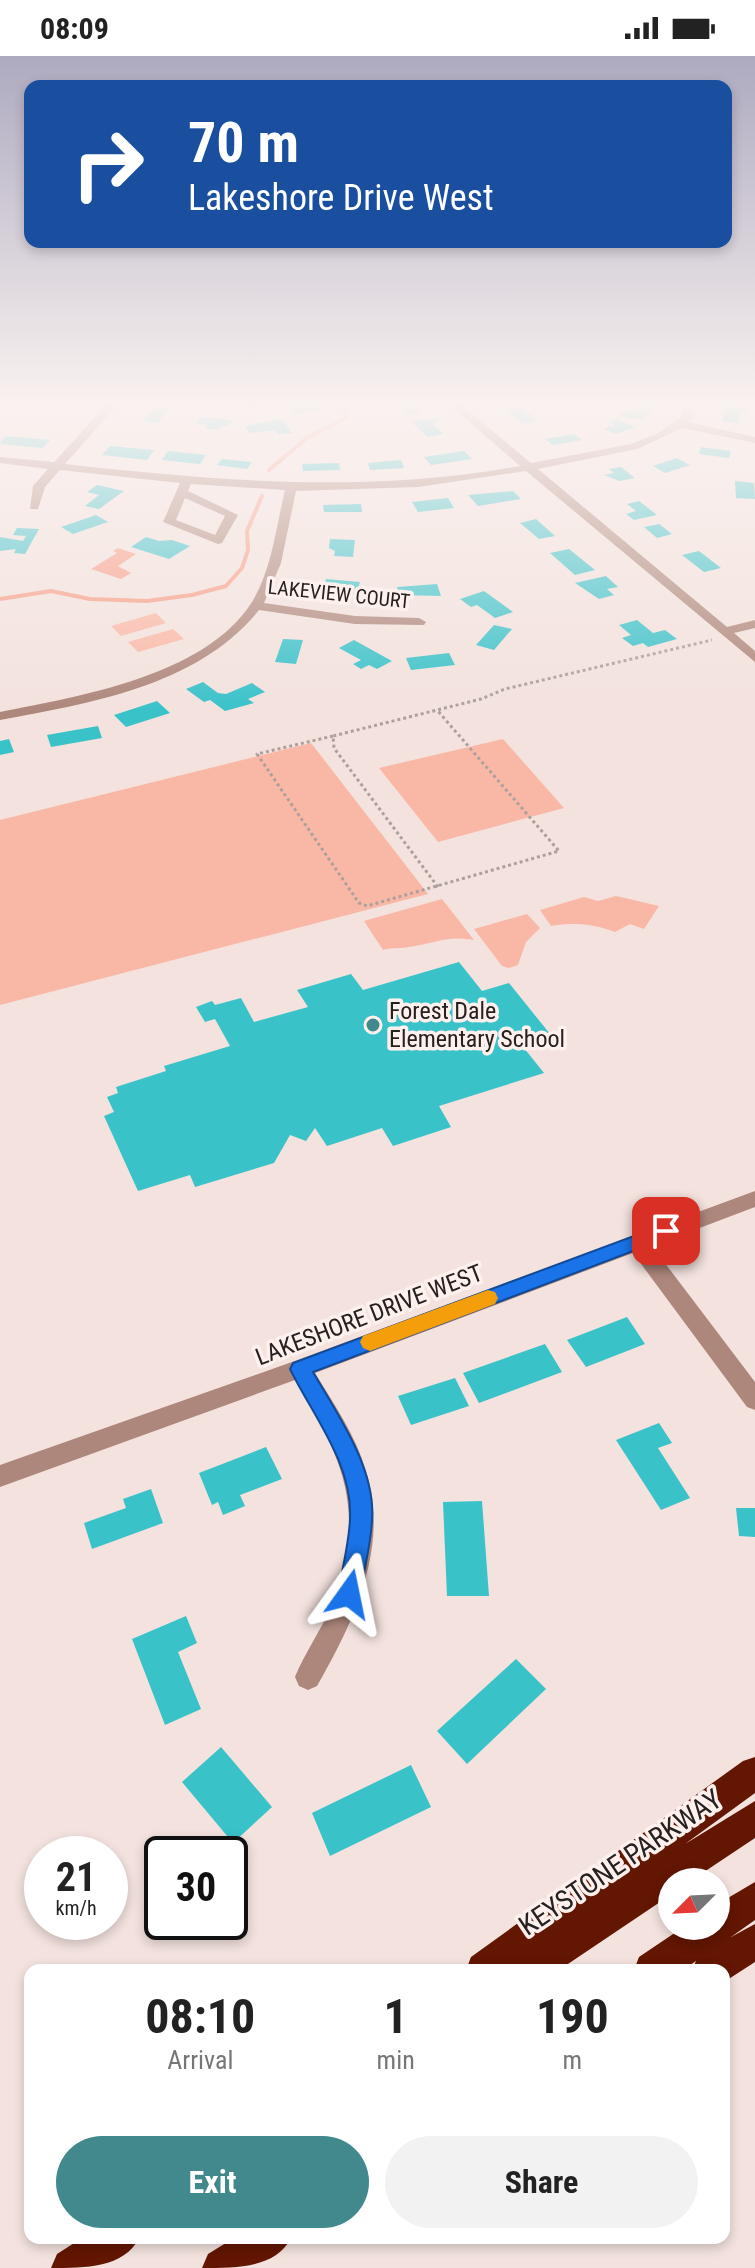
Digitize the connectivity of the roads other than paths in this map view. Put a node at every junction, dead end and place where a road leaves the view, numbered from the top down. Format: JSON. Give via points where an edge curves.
{"nodes":[{"id":1,"x":178,"y":504,"type":"edge"},
{"id":2,"x":208,"y":504,"type":"edge"},
{"id":3,"x":287,"y":504,"type":"edge"},
{"id":4,"x":572,"y":504,"type":"edge"},
{"id":5,"x":256,"y":606,"type":"junction"},
{"id":6,"x":419,"y":622,"type":"dead end"},
{"id":7,"x":755,"y":624,"type":"edge"},
{"id":8,"x":722,"y":631,"type":"junction"},
{"id":9,"x":755,"y":658,"type":"edge"},
{"id":10,"x":0,"y":716,"type":"edge"},
{"id":11,"x":755,"y":1199,"type":"edge"},
{"id":12,"x":637,"y":1242,"type":"junction"},
{"id":13,"x":300,"y":1369,"type":"junction"},
{"id":14,"x":755,"y":1400,"type":"edge"},
{"id":15,"x":0,"y":1476,"type":"edge"},
{"id":16,"x":308,"y":1677,"type":"dead end"},
{"id":17,"x":755,"y":1773,"type":"edge"},
{"id":18,"x":755,"y":1818,"type":"edge"},
{"id":19,"x":755,"y":1899,"type":"edge"},
{"id":20,"x":755,"y":1942,"type":"edge"},
{"id":21,"x":492,"y":1964,"type":"edge"},
{"id":22,"x":536,"y":1964,"type":"edge"},
{"id":23,"x":661,"y":1964,"type":"edge"},
{"id":24,"x":720,"y":1964,"type":"edge"},
{"id":25,"x":247,"y":2244,"type":"edge"},
{"id":26,"x":261,"y":2244,"type":"edge"},
{"id":27,"x":212,"y":2268,"type":"edge"},
{"id":28,"x":222,"y":2268,"type":"edge"}],
"edges":[{"from":1,"to":2,"type":"street","via":[[169,522],[218,540],[232,515]]},
{"from":3,"to":5,"type":"street"},
{"from":4,"to":8,"type":"street"},
{"from":5,"to":6,"type":"street","name":"LAKEVIEW COURT","via":[[355,620]]},
{"from":5,"to":10,"type":"street","via":[[219,642],[150,679],[101,696]]},
{"from":7,"to":8,"type":"street"},
{"from":8,"to":9,"type":"street"},
{"from":11,"to":12,"type":"street","name":"LAKESHORE DRIVE WEST"},
{"from":12,"to":13,"type":"street","name":"LAKESHORE DRIVE WEST"},
{"from":12,"to":14,"type":"street"},
{"from":13,"to":15,"type":"street","name":"LAKESHORE DRIVE WEST"},
{"from":13,"to":16,"type":"street","via":[[355,1473],[362,1517],[349,1594],[332,1638]]},
{"from":17,"to":21,"type":"highway"},
{"from":18,"to":22,"type":"highway","name":"KEYSTONE PARKWAY"},
{"from":19,"to":23,"type":"highway"},
{"from":20,"to":24,"type":"highway"},
{"from":25,"to":27,"type":"highway"},
{"from":26,"to":28,"type":"highway"}]}
